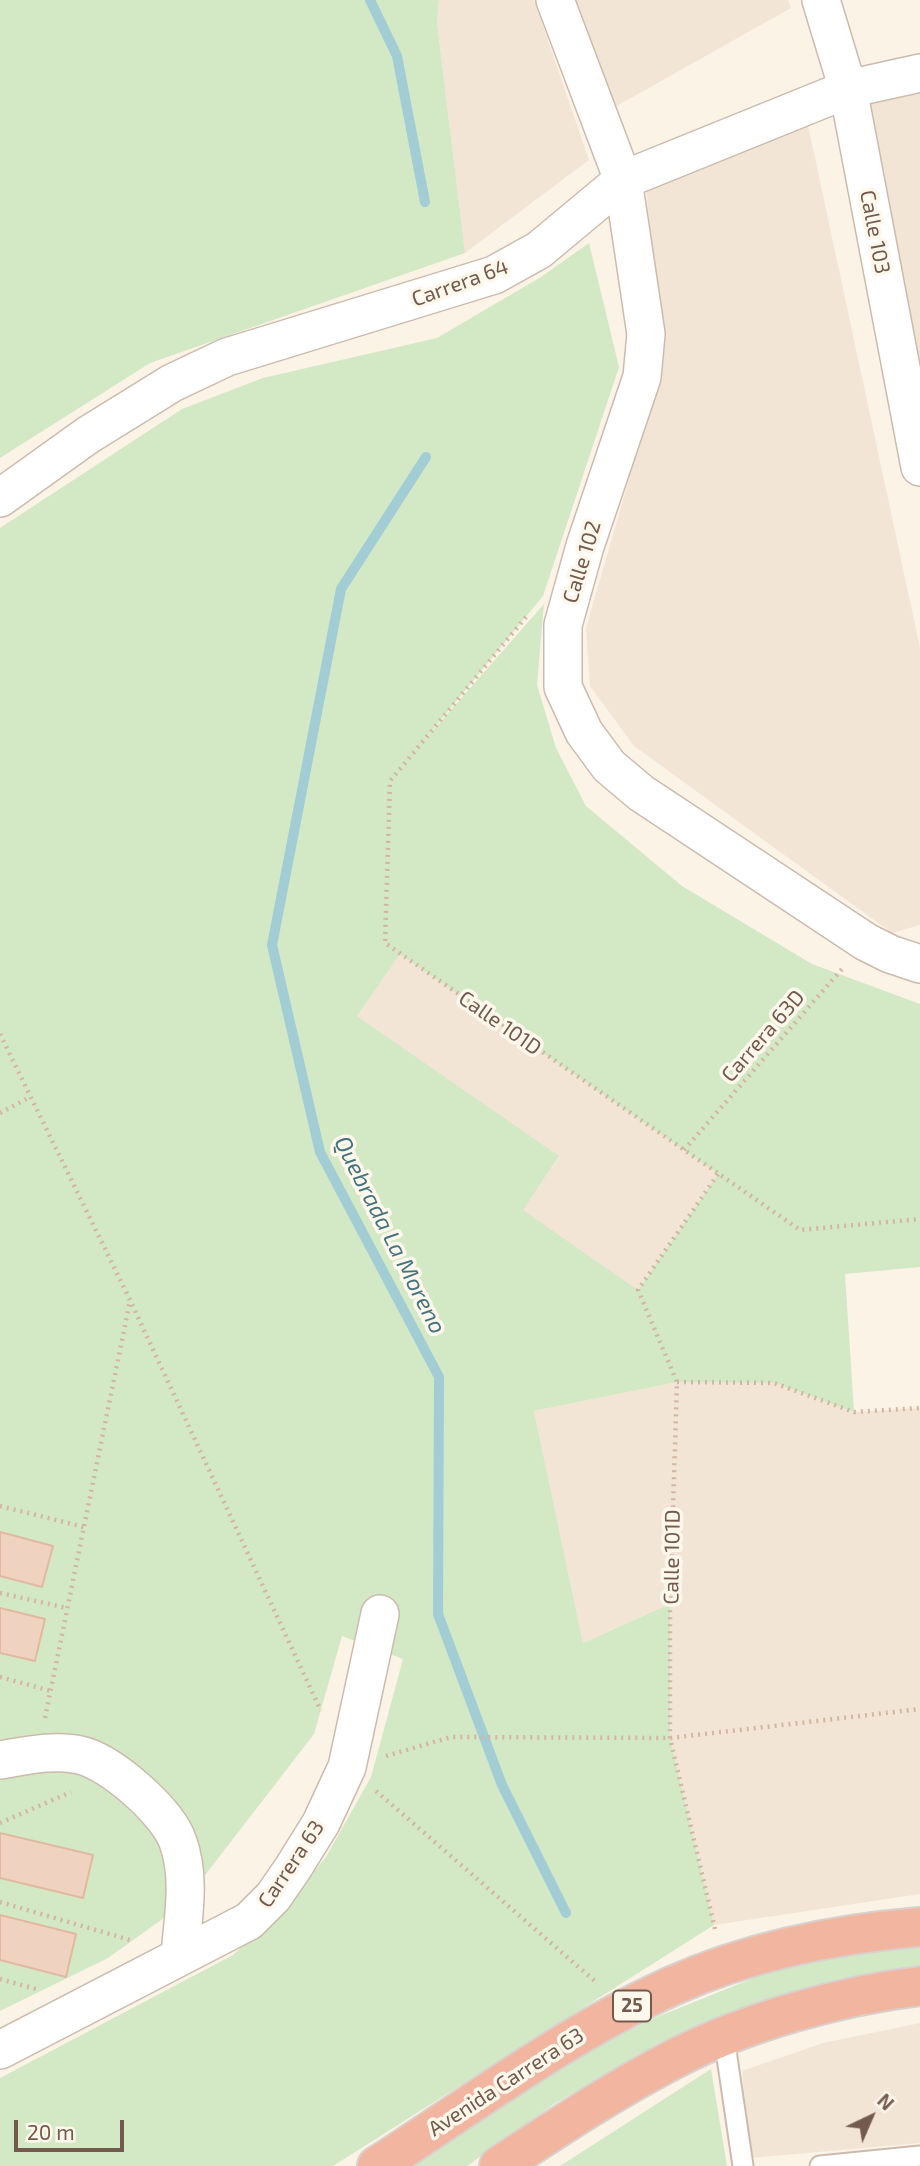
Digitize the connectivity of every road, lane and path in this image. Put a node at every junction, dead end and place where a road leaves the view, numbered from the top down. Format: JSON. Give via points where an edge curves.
{"nodes":[{"id":1,"x":555,"y":0,"type":"edge"},
{"id":2,"x":821,"y":0,"type":"edge"},
{"id":3,"x":920,"y":73,"type":"edge"},
{"id":4,"x":848,"y":89,"type":"junction"},
{"id":5,"x":623,"y":180,"type":"junction"},
{"id":6,"x":920,"y":467,"type":"edge"},
{"id":7,"x":0,"y":498,"type":"edge"},
{"id":8,"x":535,"y":607,"type":"dead end"},
{"id":9,"x":866,"y":942,"type":"junction"},
{"id":10,"x":917,"y":964,"type":"edge"},
{"id":11,"x":0,"y":1034,"type":"edge"},
{"id":12,"x":0,"y":1050,"type":"edge"},
{"id":13,"x":9,"y":1052,"type":"junction"},
{"id":14,"x":31,"y":1097,"type":"junction"},
{"id":15,"x":0,"y":1113,"type":"edge"},
{"id":16,"x":684,"y":1150,"type":"junction"},
{"id":17,"x":718,"y":1174,"type":"junction"},
{"id":18,"x":920,"y":1219,"type":"edge"},
{"id":19,"x":130,"y":1300,"type":"junction"},
{"id":20,"x":677,"y":1382,"type":"junction"},
{"id":21,"x":920,"y":1408,"type":"edge"},
{"id":22,"x":0,"y":1506,"type":"edge"},
{"id":23,"x":84,"y":1527,"type":"junction"},
{"id":24,"x":0,"y":1593,"type":"edge"},
{"id":25,"x":67,"y":1608,"type":"junction"},
{"id":26,"x":380,"y":1614,"type":"dead end"},
{"id":27,"x":0,"y":1677,"type":"edge"},
{"id":28,"x":51,"y":1691,"type":"junction"},
{"id":29,"x":920,"y":1709,"type":"edge"},
{"id":30,"x":670,"y":1738,"type":"junction"},
{"id":31,"x":38,"y":1753,"type":"junction"},
{"id":32,"x":0,"y":1760,"type":"edge"},
{"id":33,"x":347,"y":1767,"type":"junction"},
{"id":34,"x":113,"y":1773,"type":"junction"},
{"id":35,"x":0,"y":1823,"type":"edge"},
{"id":36,"x":0,"y":1902,"type":"edge"},
{"id":37,"x":920,"y":1927,"type":"edge"},
{"id":38,"x":180,"y":1955,"type":"junction"},
{"id":39,"x":724,"y":1967,"type":"junction"},
{"id":40,"x":920,"y":1986,"type":"edge"},
{"id":41,"x":626,"y":2009,"type":"junction"},
{"id":42,"x":724,"y":2037,"type":"junction"},
{"id":43,"x":0,"y":2050,"type":"edge"},
{"id":44,"x":920,"y":2156,"type":"edge"},
{"id":45,"x":377,"y":2166,"type":"edge"},
{"id":46,"x":499,"y":2166,"type":"edge"},
{"id":47,"x":743,"y":2166,"type":"edge"},
{"id":48,"x":820,"y":2166,"type":"edge"}],
"edges":[{"from":1,"to":5,"type":"street","name":"Calle 102"},
{"from":2,"to":4,"type":"street","name":"Calle 103"},
{"from":3,"to":4,"type":"street","name":"Carrera 64"},
{"from":4,"to":5,"type":"street","name":"Carrera 64"},
{"from":4,"to":6,"type":"street","name":"Calle 103"},
{"from":5,"to":7,"type":"street","name":"Carrera 64","via":[[539,250],[494,275],[228,357],[172,383]]},
{"from":5,"to":9,"type":"street","name":"Calle 102","via":[[646,334],[642,377],[563,625],[563,687],[583,732],[609,766],[641,793]]},
{"from":8,"to":16,"type":"path","name":"Calle 101D","via":[[390,780],[385,943]]},
{"from":9,"to":10,"type":"street","name":"Calle 102"},
{"from":9,"to":16,"type":"path","name":"Carrera 63D"},
{"from":11,"to":13,"type":"path"},
{"from":12,"to":13,"type":"path"},
{"from":13,"to":14,"type":"path"},
{"from":14,"to":15,"type":"path"},
{"from":14,"to":19,"type":"path"},
{"from":16,"to":17,"type":"path","name":"Calle 101D"},
{"from":17,"to":18,"type":"path","name":"Calle 101D","via":[[800,1230]]},
{"from":17,"to":20,"type":"path","name":"Calle 101D","via":[[638,1290]]},
{"from":19,"to":23,"type":"path"},
{"from":19,"to":33,"type":"path"},
{"from":20,"to":21,"type":"path","via":[[774,1383],[854,1412]]},
{"from":20,"to":30,"type":"path","name":"Calle 101D"},
{"from":22,"to":23,"type":"path"},
{"from":23,"to":25,"type":"path"},
{"from":24,"to":25,"type":"path"},
{"from":25,"to":28,"type":"path"},
{"from":26,"to":33,"type":"street","name":"Carrera 63"},
{"from":27,"to":28,"type":"path"},
{"from":28,"to":31,"type":"path"},
{"from":29,"to":30,"type":"path"},
{"from":30,"to":33,"type":"path","via":[[451,1737]]},
{"from":30,"to":39,"type":"path","name":"Calle 101D"},
{"from":31,"to":32,"type":"street"},
{"from":31,"to":34,"type":"street","via":[[81,1755]]},
{"from":33,"to":38,"type":"street","name":"Carrera 63","via":[[321,1823],[274,1897],[249,1921]]},
{"from":33,"to":41,"type":"path"},
{"from":34,"to":35,"type":"path"},
{"from":34,"to":38,"type":"street","via":[[153,1802],[178,1842],[186,1885]]},
{"from":36,"to":38,"type":"path"},
{"from":37,"to":39,"type":"highway","name":"Avenida Carrera 63","number":"25","via":[[799,1945]]},
{"from":38,"to":43,"type":"street","name":"Carrera 63"},
{"from":39,"to":41,"type":"highway","name":"Avenida Carrera 63","number":"25"},
{"from":40,"to":42,"type":"highway","via":[[797,2013]]},
{"from":41,"to":45,"type":"highway","name":"Avenida Carrera 63","number":"25"},
{"from":42,"to":46,"type":"highway","via":[[600,2100]]},
{"from":42,"to":47,"type":"lane"},
{"from":44,"to":48,"type":"lane"}]}
